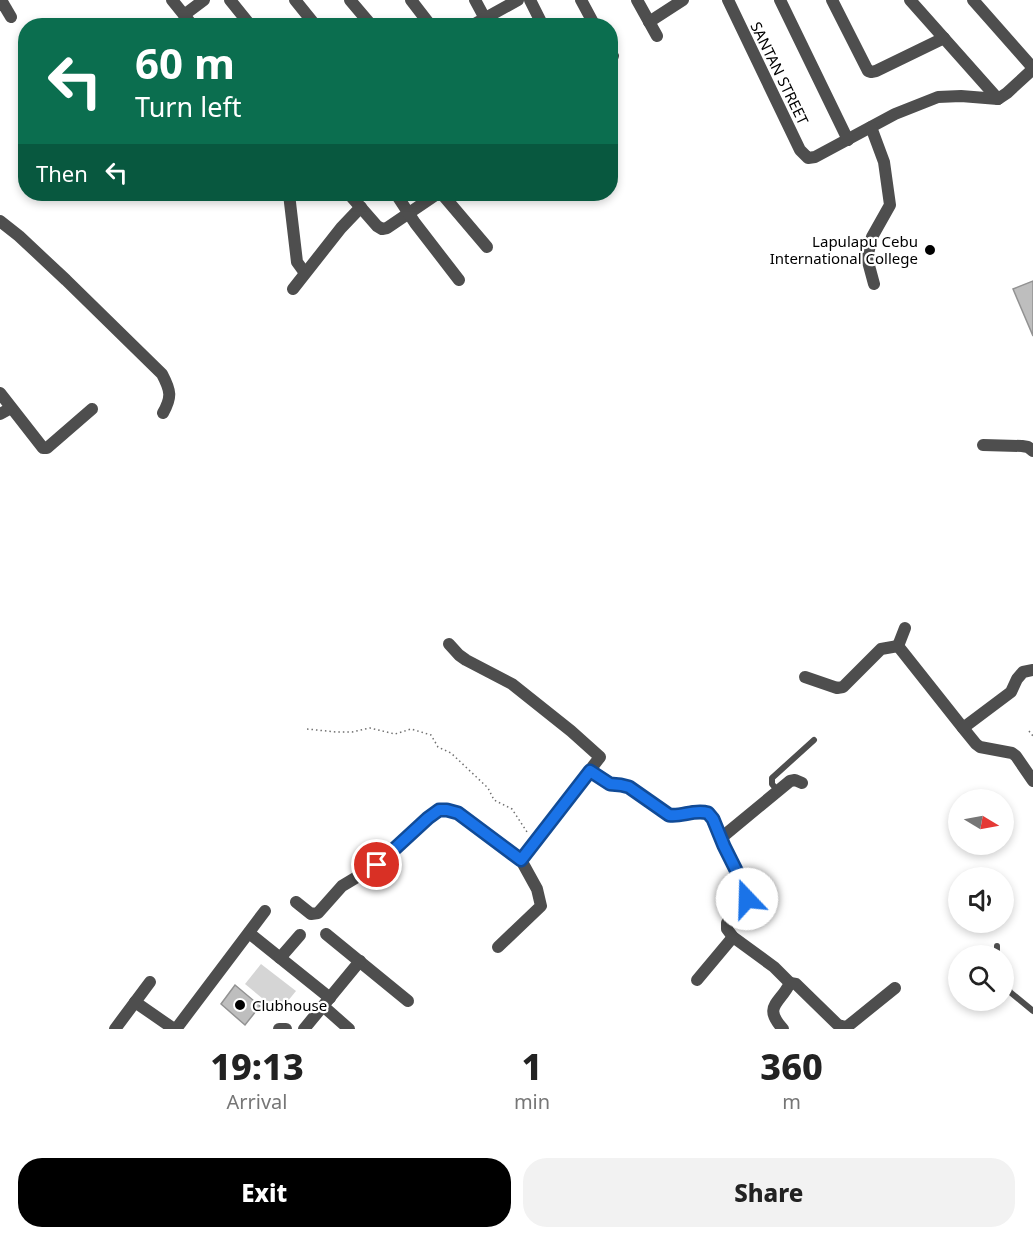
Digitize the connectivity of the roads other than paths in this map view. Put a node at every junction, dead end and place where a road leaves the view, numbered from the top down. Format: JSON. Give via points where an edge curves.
{"nodes":[{"id":1,"x":1,"y":0,"type":"edge"},
{"id":2,"x":172,"y":0,"type":"edge"},
{"id":3,"x":204,"y":0,"type":"edge"},
{"id":4,"x":230,"y":0,"type":"edge"},
{"id":5,"x":294,"y":0,"type":"edge"},
{"id":6,"x":350,"y":0,"type":"edge"},
{"id":7,"x":411,"y":0,"type":"edge"},
{"id":8,"x":475,"y":0,"type":"edge"},
{"id":9,"x":518,"y":0,"type":"edge"},
{"id":10,"x":530,"y":0,"type":"edge"},
{"id":11,"x":581,"y":0,"type":"edge"},
{"id":12,"x":637,"y":0,"type":"edge"},
{"id":13,"x":683,"y":0,"type":"edge"},
{"id":14,"x":728,"y":0,"type":"edge"},
{"id":15,"x":780,"y":0,"type":"edge"},
{"id":16,"x":832,"y":0,"type":"edge"},
{"id":17,"x":910,"y":0,"type":"edge"},
{"id":18,"x":973,"y":0,"type":"edge"},
{"id":19,"x":184,"y":15,"type":"junction"},
{"id":20,"x":10,"y":17,"type":"dead end"},
{"id":21,"x":186,"y":18,"type":"edge"},
{"id":22,"x":245,"y":18,"type":"edge"},
{"id":23,"x":309,"y":18,"type":"edge"},
{"id":24,"x":365,"y":18,"type":"edge"},
{"id":25,"x":425,"y":18,"type":"edge"},
{"id":26,"x":485,"y":18,"type":"edge"},
{"id":27,"x":493,"y":18,"type":"edge"},
{"id":28,"x":539,"y":18,"type":"edge"},
{"id":29,"x":591,"y":18,"type":"edge"},
{"id":30,"x":649,"y":22,"type":"junction"},
{"id":31,"x":657,"y":36,"type":"dead end"},
{"id":32,"x":944,"y":38,"type":"junction"},
{"id":33,"x":1033,"y":68,"type":"edge"},
{"id":34,"x":998,"y":99,"type":"junction"},
{"id":35,"x":871,"y":127,"type":"junction"},
{"id":36,"x":848,"y":140,"type":"junction"},
{"id":37,"x":290,"y":201,"type":"edge"},
{"id":38,"x":355,"y":201,"type":"edge"},
{"id":39,"x":400,"y":201,"type":"edge"},
{"id":40,"x":427,"y":201,"type":"edge"},
{"id":41,"x":448,"y":201,"type":"edge"},
{"id":42,"x":361,"y":207,"type":"junction"},
{"id":43,"x":408,"y":214,"type":"junction"},
{"id":44,"x":0,"y":221,"type":"edge"},
{"id":45,"x":488,"y":247,"type":"dead end"},
{"id":46,"x":305,"y":273,"type":"junction"},
{"id":47,"x":459,"y":280,"type":"dead end"},
{"id":48,"x":874,"y":284,"type":"dead end"},
{"id":49,"x":293,"y":289,"type":"dead end"},
{"id":50,"x":0,"y":393,"type":"edge"},
{"id":51,"x":92,"y":409,"type":"dead end"},
{"id":52,"x":5,"y":411,"type":"edge"},
{"id":53,"x":163,"y":413,"type":"dead end"},
{"id":54,"x":983,"y":445,"type":"dead end"},
{"id":55,"x":1033,"y":451,"type":"edge"},
{"id":56,"x":905,"y":628,"type":"dead end"},
{"id":57,"x":449,"y":644,"type":"dead end"},
{"id":58,"x":898,"y":646,"type":"junction"},
{"id":59,"x":1033,"y":670,"type":"edge"},
{"id":60,"x":805,"y":677,"type":"dead end"},
{"id":61,"x":963,"y":728,"type":"junction"},
{"id":62,"x":814,"y":740,"type":"dead end"},
{"id":63,"x":590,"y":771,"type":"junction"},
{"id":64,"x":1033,"y":781,"type":"edge"},
{"id":65,"x":802,"y":783,"type":"dead end"},
{"id":66,"x":778,"y":791,"type":"junction"},
{"id":67,"x":721,"y":838,"type":"junction"},
{"id":68,"x":521,"y":860,"type":"junction"},
{"id":69,"x":296,"y":902,"type":"dead end"},
{"id":70,"x":265,"y":911,"type":"dead end"},
{"id":71,"x":249,"y":933,"type":"junction"},
{"id":72,"x":300,"y":934,"type":"dead end"},
{"id":73,"x":326,"y":934,"type":"dead end"},
{"id":74,"x":733,"y":937,"type":"junction"},
{"id":75,"x":498,"y":947,"type":"dead end"},
{"id":76,"x":280,"y":958,"type":"junction"},
{"id":77,"x":360,"y":961,"type":"junction"},
{"id":78,"x":697,"y":980,"type":"dead end"},
{"id":79,"x":150,"y":981,"type":"dead end"},
{"id":80,"x":790,"y":983,"type":"junction"},
{"id":81,"x":895,"y":988,"type":"dead end"},
{"id":82,"x":1014,"y":995,"type":"edge"},
{"id":83,"x":408,"y":1001,"type":"dead end"},
{"id":84,"x":135,"y":1002,"type":"junction"},
{"id":85,"x":327,"y":1002,"type":"junction"},
{"id":86,"x":1033,"y":1011,"type":"edge"},
{"id":87,"x":115,"y":1029,"type":"edge"},
{"id":88,"x":175,"y":1029,"type":"edge"},
{"id":89,"x":279,"y":1029,"type":"edge"},
{"id":90,"x":286,"y":1029,"type":"edge"},
{"id":91,"x":304,"y":1029,"type":"edge"},
{"id":92,"x":349,"y":1029,"type":"edge"},
{"id":93,"x":783,"y":1029,"type":"edge"}],
"edges":[{"from":1,"to":20,"type":"street"},
{"from":2,"to":19,"type":"street"},
{"from":3,"to":19,"type":"street"},
{"from":4,"to":22,"type":"street"},
{"from":5,"to":23,"type":"street"},
{"from":6,"to":24,"type":"street"},
{"from":7,"to":25,"type":"street"},
{"from":8,"to":26,"type":"street"},
{"from":9,"to":27,"type":"street"},
{"from":10,"to":28,"type":"street"},
{"from":11,"to":29,"type":"street"},
{"from":12,"to":30,"type":"street"},
{"from":13,"to":30,"type":"street"},
{"from":14,"to":36,"type":"street","name":"SANTAN STREET","via":[[800,150],[808,158],[815,157]]},
{"from":15,"to":36,"type":"street"},
{"from":16,"to":32,"type":"street","via":[[868,71],[876,71]]},
{"from":17,"to":32,"type":"street"},
{"from":18,"to":33,"type":"street"},
{"from":19,"to":21,"type":"street"},
{"from":30,"to":31,"type":"street"},
{"from":32,"to":34,"type":"street"},
{"from":33,"to":34,"type":"street"},
{"from":34,"to":35,"type":"street","via":[[938,97]]},
{"from":35,"to":36,"type":"street"},
{"from":35,"to":48,"type":"street","via":[[884,162],[890,205],[872,237],[867,258]]},
{"from":37,"to":46,"type":"street","via":[[297,262]]},
{"from":38,"to":42,"type":"street"},
{"from":39,"to":43,"type":"street"},
{"from":40,"to":43,"type":"street"},
{"from":41,"to":45,"type":"street"},
{"from":42,"to":43,"type":"street","via":[[382,229]]},
{"from":42,"to":46,"type":"street"},
{"from":43,"to":47,"type":"street"},
{"from":44,"to":53,"type":"street","via":[[162,374],[170,391]]},
{"from":46,"to":49,"type":"street"},
{"from":50,"to":52,"type":"street"},
{"from":51,"to":52,"type":"street","via":[[47,448],[39,445]]},
{"from":54,"to":55,"type":"street","via":[[1022,446]]},
{"from":56,"to":58,"type":"street"},
{"from":57,"to":63,"type":"street","via":[[466,660],[512,684],[571,730],[600,757]]},
{"from":58,"to":60,"type":"street","via":[[881,649],[843,687]]},
{"from":58,"to":61,"type":"street"},
{"from":59,"to":61,"type":"street","via":[[1023,672],[1012,691]]},
{"from":61,"to":64,"type":"street","via":[[980,747],[1016,756]]},
{"from":62,"to":66,"type":"lane","via":[[772,778]]},
{"from":63,"to":67,"type":"street","via":[[610,784],[629,787],[669,815],[708,813]]},
{"from":63,"to":68,"type":"street"},
{"from":65,"to":66,"type":"street","via":[[790,781]]},
{"from":66,"to":67,"type":"street"},
{"from":67,"to":74,"type":"street","via":[[748,895],[727,923]]},
{"from":68,"to":69,"type":"street","via":[[458,813],[439,810],[377,865],[342,886],[318,913],[311,915]]},
{"from":68,"to":75,"type":"street","via":[[537,889],[541,906]]},
{"from":70,"to":71,"type":"street"},
{"from":71,"to":76,"type":"street"},
{"from":71,"to":88,"type":"street"},
{"from":72,"to":76,"type":"street"},
{"from":73,"to":77,"type":"street"},
{"from":74,"to":78,"type":"street"},
{"from":74,"to":80,"type":"street"},
{"from":76,"to":85,"type":"street"},
{"from":77,"to":83,"type":"street"},
{"from":77,"to":85,"type":"street"},
{"from":79,"to":84,"type":"street"},
{"from":80,"to":81,"type":"street","via":[[796,984],[843,1027]]},
{"from":80,"to":93,"type":"street","via":[[774,1005],[774,1020]]},
{"from":82,"to":86,"type":"lane"},
{"from":84,"to":87,"type":"street"},
{"from":84,"to":88,"type":"street"},
{"from":85,"to":91,"type":"street"},
{"from":85,"to":92,"type":"street"},
{"from":89,"to":90,"type":"street"}]}
